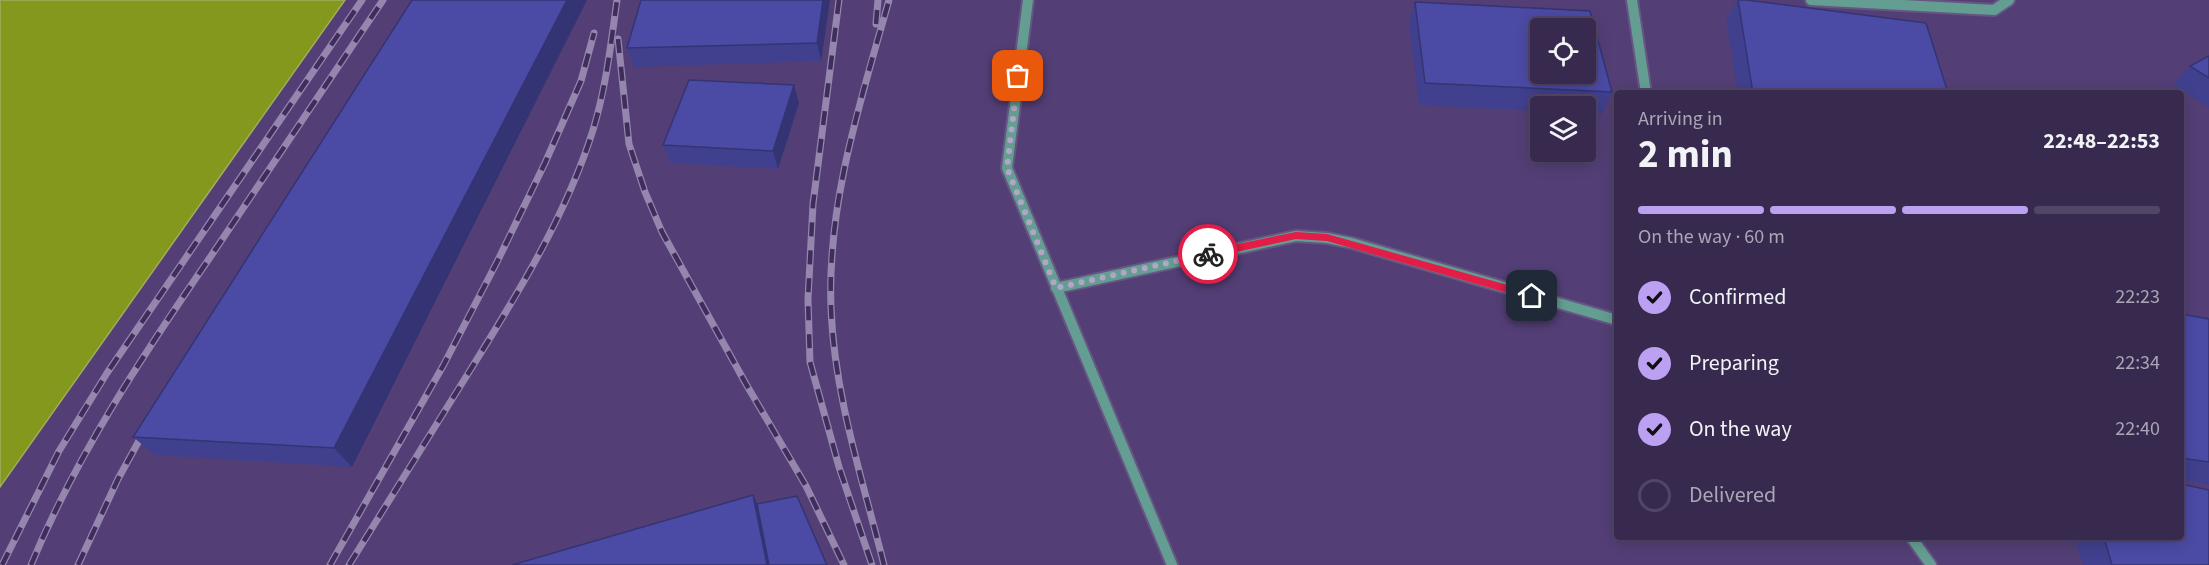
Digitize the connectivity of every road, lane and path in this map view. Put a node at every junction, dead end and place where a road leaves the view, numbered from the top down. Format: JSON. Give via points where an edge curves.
{"nodes":[{"id":1,"x":1028,"y":0,"type":"edge"},
{"id":2,"x":1632,"y":0,"type":"edge"},
{"id":3,"x":1810,"y":0,"type":"edge"},
{"id":4,"x":2009,"y":0,"type":"edge"},
{"id":5,"x":1646,"y":90,"type":"edge"},
{"id":6,"x":1056,"y":288,"type":"junction"},
{"id":7,"x":1614,"y":319,"type":"edge"},
{"id":8,"x":1913,"y":540,"type":"edge"},
{"id":9,"x":1172,"y":565,"type":"edge"},
{"id":10,"x":1931,"y":565,"type":"edge"}],
"edges":[{"from":1,"to":6,"type":"lane","via":[[1007,168]]},
{"from":2,"to":5,"type":"lane"},
{"from":3,"to":4,"type":"lane","via":[[1994,10]]},
{"from":6,"to":7,"type":"lane","via":[[1296,236],[1327,237]]},
{"from":6,"to":9,"type":"lane"},
{"from":8,"to":10,"type":"lane"}]}
